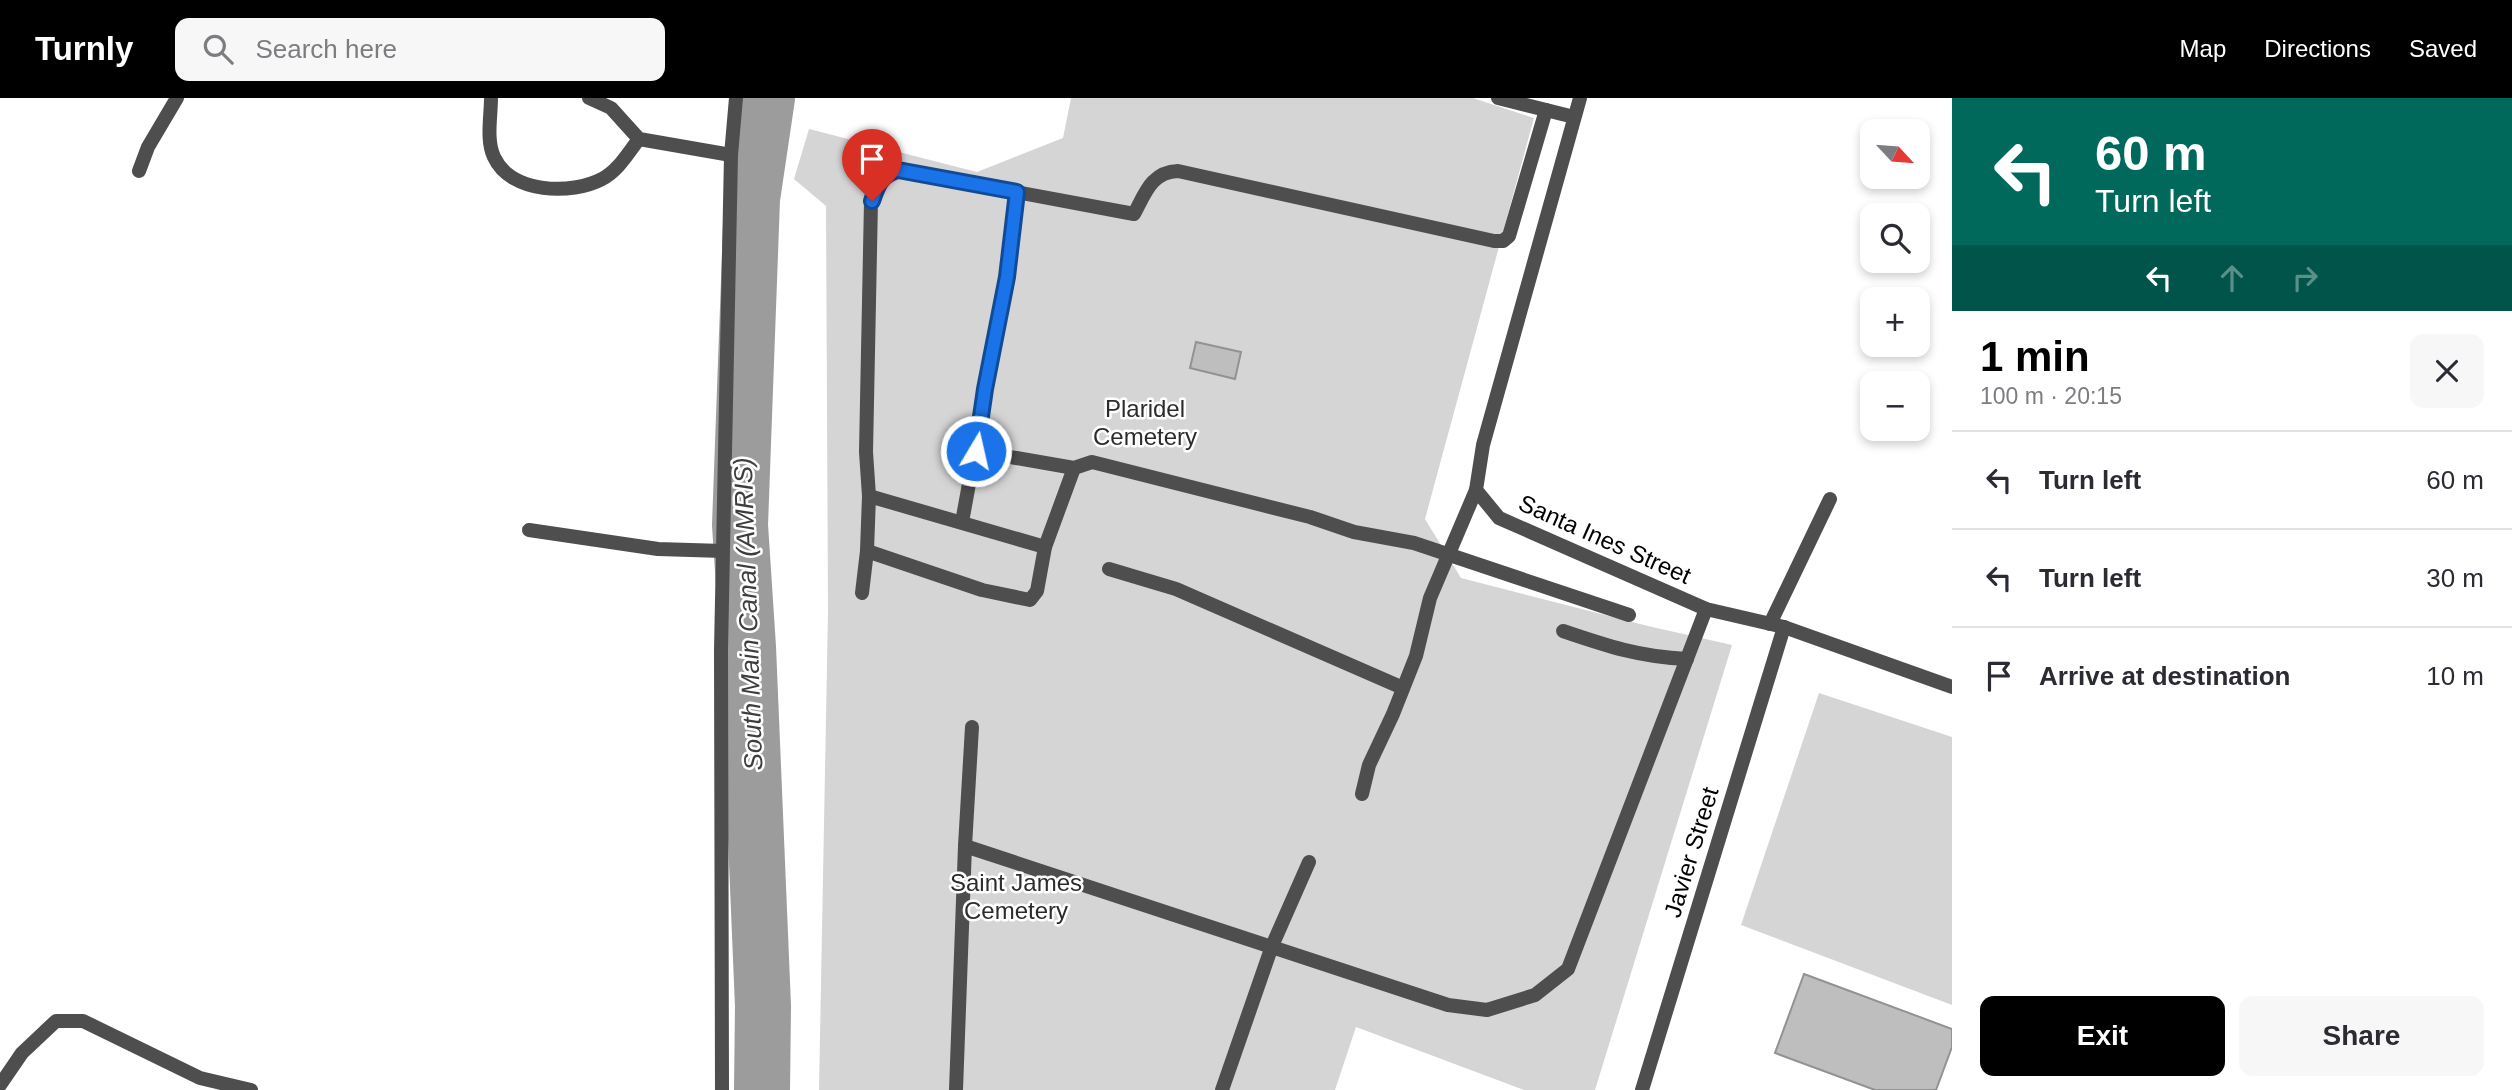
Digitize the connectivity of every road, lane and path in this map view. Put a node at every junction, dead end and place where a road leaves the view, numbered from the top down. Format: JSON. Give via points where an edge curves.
{"nodes":[{"id":1,"x":177,"y":98,"type":"edge"},
{"id":2,"x":491,"y":98,"type":"edge"},
{"id":3,"x":589,"y":98,"type":"edge"},
{"id":4,"x":736,"y":98,"type":"edge"},
{"id":5,"x":1499,"y":98,"type":"edge"},
{"id":6,"x":1580,"y":98,"type":"edge"},
{"id":7,"x":1546,"y":110,"type":"junction"},
{"id":8,"x":1574,"y":117,"type":"junction"},
{"id":9,"x":639,"y":139,"type":"junction"},
{"id":10,"x":731,"y":155,"type":"junction"},
{"id":11,"x":139,"y":171,"type":"dead end"},
{"id":12,"x":1017,"y":192,"type":"junction"},
{"id":13,"x":976,"y":451,"type":"junction"},
{"id":14,"x":1074,"y":468,"type":"junction"},
{"id":15,"x":1476,"y":490,"type":"junction"},
{"id":16,"x":869,"y":496,"type":"junction"},
{"id":17,"x":1830,"y":499,"type":"dead end"},
{"id":18,"x":962,"y":522,"type":"junction"},
{"id":19,"x":529,"y":530,"type":"dead end"},
{"id":20,"x":1045,"y":547,"type":"junction"},
{"id":21,"x":723,"y":551,"type":"junction"},
{"id":22,"x":867,"y":551,"type":"junction"},
{"id":23,"x":1447,"y":554,"type":"junction"},
{"id":24,"x":1109,"y":569,"type":"dead end"},
{"id":25,"x":862,"y":593,"type":"dead end"},
{"id":26,"x":1706,"y":609,"type":"junction"},
{"id":27,"x":1629,"y":615,"type":"dead end"},
{"id":28,"x":1777,"y":626,"type":"junction"},
{"id":29,"x":1563,"y":631,"type":"dead end"},
{"id":30,"x":1687,"y":659,"type":"junction"},
{"id":31,"x":1952,"y":687,"type":"edge"},
{"id":32,"x":1403,"y":688,"type":"junction"},
{"id":33,"x":972,"y":727,"type":"dead end"},
{"id":34,"x":1362,"y":793,"type":"dead end"},
{"id":35,"x":965,"y":846,"type":"junction"},
{"id":36,"x":1309,"y":862,"type":"dead end"},
{"id":37,"x":1272,"y":946,"type":"junction"},
{"id":38,"x":0,"y":1085,"type":"edge"},
{"id":39,"x":251,"y":1090,"type":"edge"},
{"id":40,"x":722,"y":1090,"type":"edge"},
{"id":41,"x":956,"y":1090,"type":"edge"},
{"id":42,"x":1222,"y":1090,"type":"edge"},
{"id":43,"x":1642,"y":1090,"type":"edge"}],
"edges":[{"from":1,"to":11,"type":"street","via":[[148,146]]},
{"from":2,"to":9,"type":"street","via":[[490,145],[495,160],[511,176],[528,184],[568,190],[601,180]]},
{"from":3,"to":9,"type":"street","via":[[611,108]]},
{"from":4,"to":10,"type":"street"},
{"from":5,"to":7,"type":"street"},
{"from":6,"to":8,"type":"street"},
{"from":7,"to":8,"type":"street"},
{"from":7,"to":12,"type":"street","via":[[1509,236],[1503,242],[1178,171],[1167,171],[1153,182],[1134,214]]},
{"from":8,"to":15,"type":"street","via":[[1483,445]]},
{"from":9,"to":10,"type":"street"},
{"from":10,"to":21,"type":"street"},
{"from":12,"to":13,"type":"street"},
{"from":12,"to":16,"type":"street","via":[[898,170],[878,182],[872,201]]},
{"from":13,"to":14,"type":"street"},
{"from":13,"to":18,"type":"street"},
{"from":14,"to":20,"type":"street"},
{"from":14,"to":23,"type":"street","via":[[1092,462]]},
{"from":15,"to":23,"type":"street"},
{"from":15,"to":26,"type":"street","name":"Santa Ines Street","via":[[1499,518]]},
{"from":16,"to":18,"type":"street"},
{"from":16,"to":22,"type":"street"},
{"from":17,"to":28,"type":"street","name":"Javier Street"},
{"from":18,"to":20,"type":"street"},
{"from":19,"to":21,"type":"street","via":[[659,549]]},
{"from":20,"to":22,"type":"street","via":[[1037,591],[1030,600],[982,590]]},
{"from":21,"to":40,"type":"street"},
{"from":22,"to":25,"type":"street"},
{"from":23,"to":27,"type":"street"},
{"from":23,"to":32,"type":"street"},
{"from":24,"to":32,"type":"street","via":[[1176,589]]},
{"from":26,"to":28,"type":"street","name":"Santa Ines Street"},
{"from":26,"to":30,"type":"street"},
{"from":28,"to":31,"type":"street","name":"Santa Ines Street"},
{"from":28,"to":43,"type":"street","name":"Javier Street"},
{"from":29,"to":30,"type":"street","via":[[1619,650]]},
{"from":30,"to":37,"type":"street","via":[[1568,969],[1535,995],[1487,1010],[1448,1005]]},
{"from":32,"to":34,"type":"street","via":[[1369,765]]},
{"from":33,"to":35,"type":"street"},
{"from":35,"to":37,"type":"street"},
{"from":35,"to":41,"type":"street"},
{"from":36,"to":37,"type":"street"},
{"from":37,"to":42,"type":"street"},
{"from":38,"to":39,"type":"street","via":[[22,1054],[56,1021],[83,1021],[200,1078]]}]}
